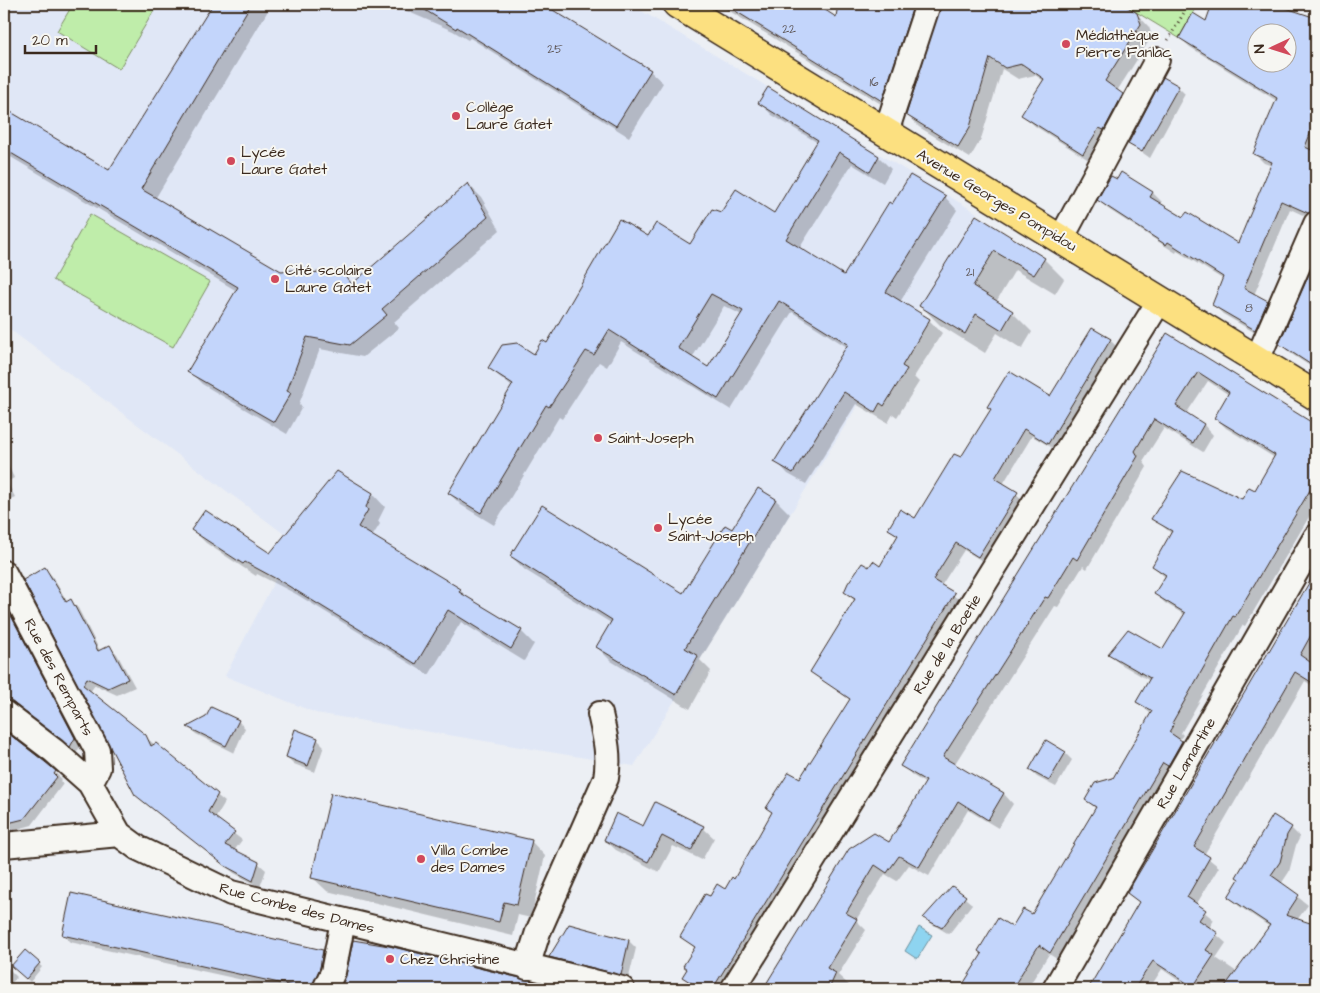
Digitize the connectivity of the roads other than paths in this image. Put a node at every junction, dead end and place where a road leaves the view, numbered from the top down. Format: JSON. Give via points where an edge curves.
{"nodes":[{"id":1,"x":677,"y":4,"type":"edge"},
{"id":2,"x":928,"y":4,"type":"edge"},
{"id":3,"x":1157,"y":60,"type":"road end"},
{"id":4,"x":886,"y":132,"type":"junction"},
{"id":5,"x":1316,"y":224,"type":"edge"},
{"id":6,"x":1061,"y":239,"type":"junction"},
{"id":7,"x":1160,"y":300,"type":"junction"},
{"id":8,"x":1257,"y":360,"type":"junction"},
{"id":9,"x":1316,"y":396,"type":"edge"},
{"id":10,"x":1316,"y":537,"type":"edge"},
{"id":11,"x":4,"y":573,"type":"edge"},
{"id":12,"x":4,"y":713,"type":"edge"},
{"id":13,"x":600,"y":714,"type":"dead end"},
{"id":14,"x":90,"y":783,"type":"junction"},
{"id":15,"x":119,"y":834,"type":"junction"},
{"id":16,"x":4,"y":845,"type":"edge"},
{"id":17,"x":342,"y":921,"type":"junction"},
{"id":18,"x":528,"y":966,"type":"junction"},
{"id":19,"x":325,"y":989,"type":"edge"},
{"id":20,"x":622,"y":989,"type":"edge"},
{"id":21,"x":733,"y":989,"type":"edge"},
{"id":22,"x":1055,"y":989,"type":"edge"}],
"edges":[{"from":1,"to":4,"type":"main road","name":"Avenue Georges Pompidou"},
{"from":2,"to":4,"type":"street"},
{"from":3,"to":6,"type":"street"},
{"from":4,"to":6,"type":"main road","name":"Avenue Georges Pompidou"},
{"from":5,"to":8,"type":"street"},
{"from":6,"to":7,"type":"main road","name":"Avenue Georges Pompidou"},
{"from":7,"to":8,"type":"main road","name":"Avenue Georges Pompidou"},
{"from":7,"to":21,"type":"street","name":"Rue de la Boetie"},
{"from":8,"to":9,"type":"main road","name":"Avenue Georges Pompidou"},
{"from":10,"to":22,"type":"street","name":"Rue Lamartine"},
{"from":11,"to":14,"type":"street","name":"Rue des Remparts","via":[[97,750],[98,768]]},
{"from":12,"to":14,"type":"street","name":"Rue Combe des Dames"},
{"from":13,"to":18,"type":"street","via":[[607,742],[606,778],[538,932]]},
{"from":14,"to":15,"type":"street","name":"Rue Combe des Dames"},
{"from":15,"to":16,"type":"street"},
{"from":15,"to":17,"type":"street","name":"Rue Combe des Dames","via":[[138,848],[231,893]]},
{"from":17,"to":18,"type":"street","name":"Rue Combe des Dames"},
{"from":17,"to":19,"type":"street","via":[[333,972]]},
{"from":18,"to":20,"type":"street","name":"Rue Combe des Dames"}]}
